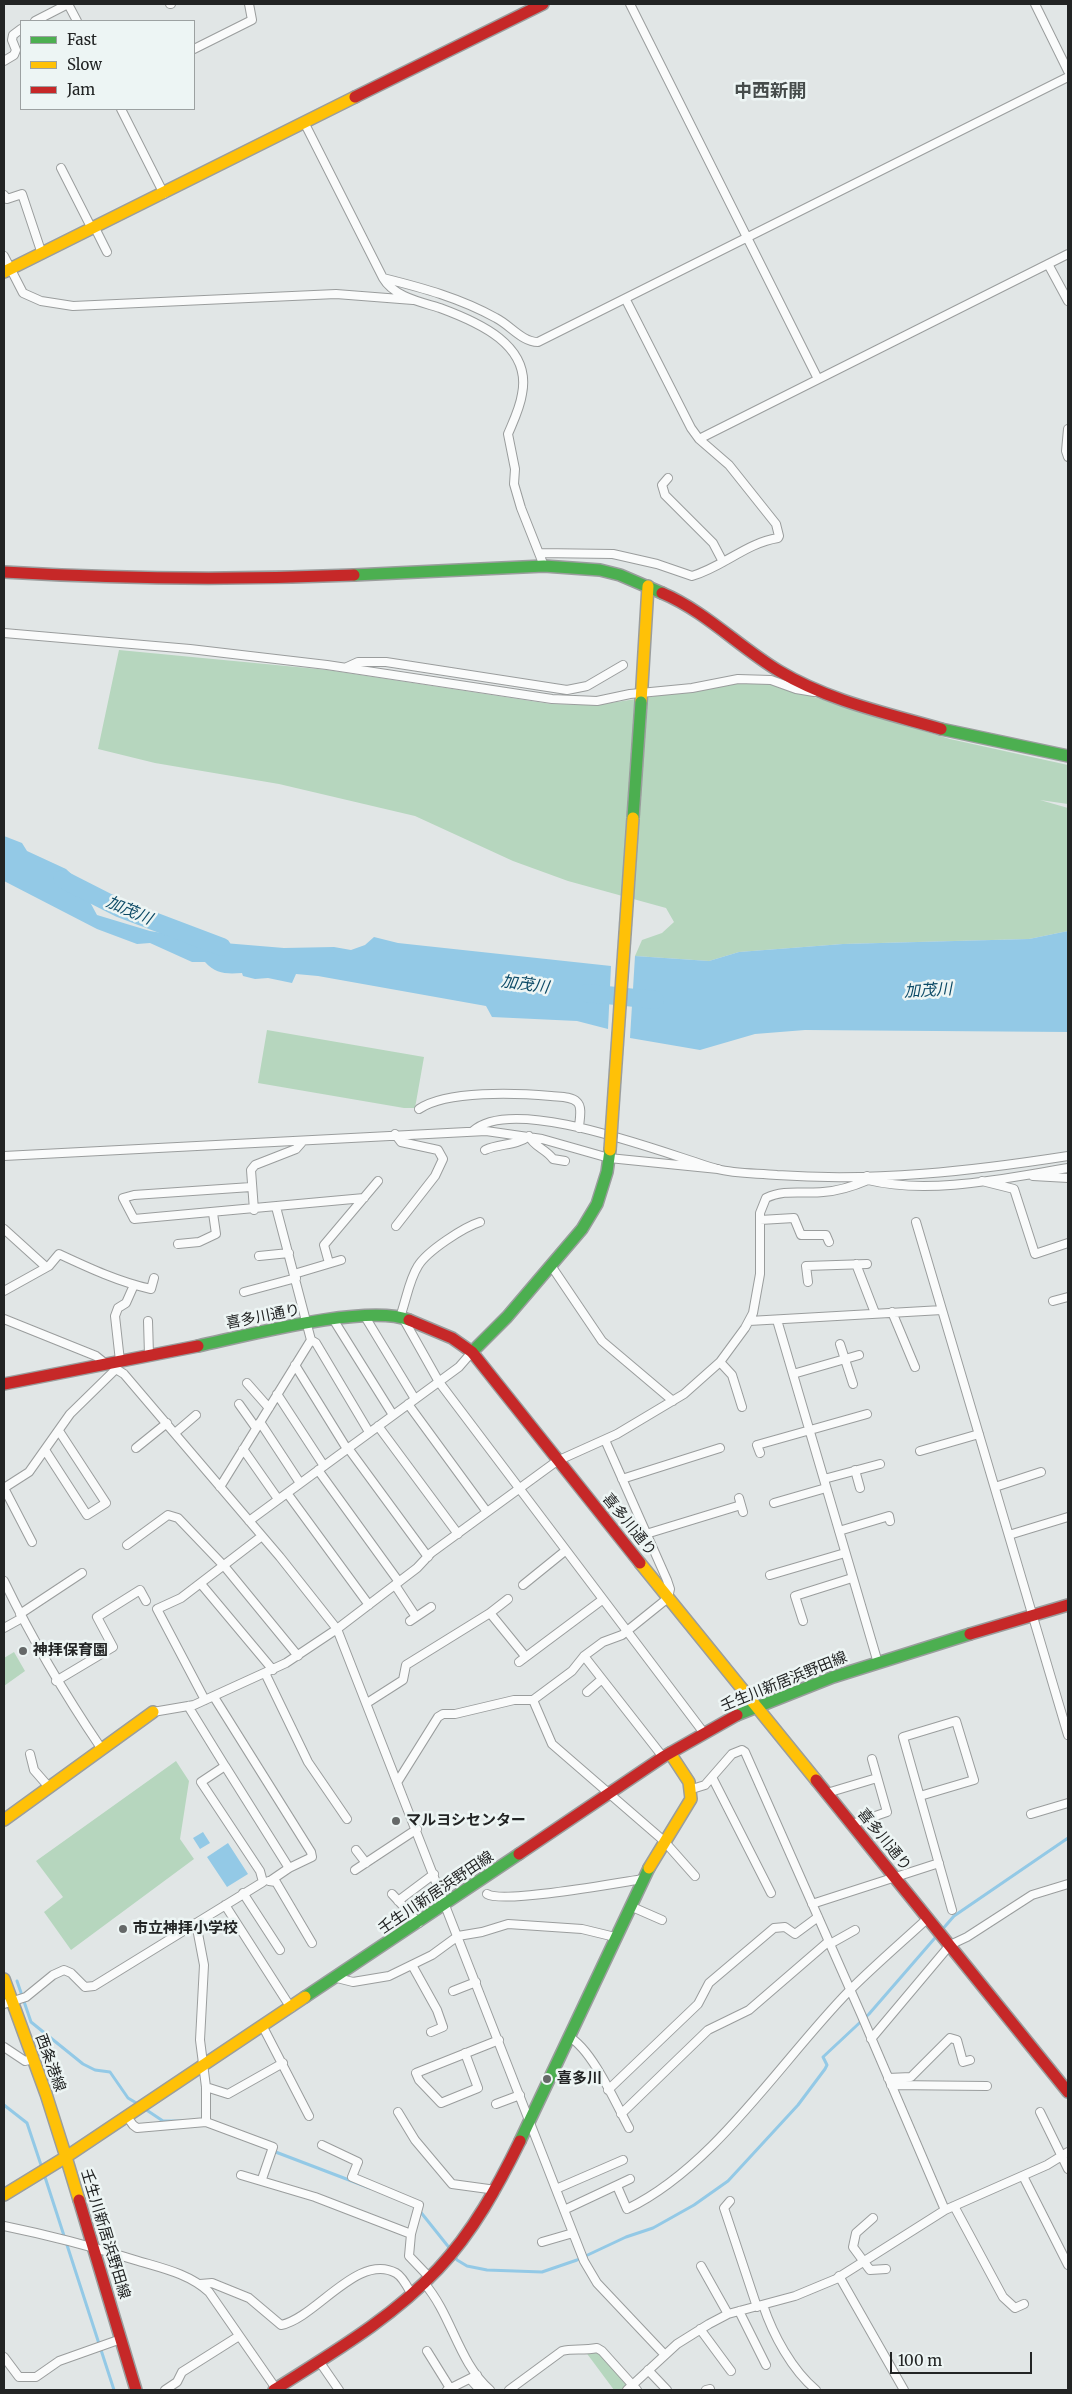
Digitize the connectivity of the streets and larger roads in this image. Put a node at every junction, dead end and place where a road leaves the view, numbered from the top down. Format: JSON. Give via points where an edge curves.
{"nodes":[{"id":1,"x":68,"y":4,"type":"edge"},
{"id":2,"x":249,"y":4,"type":"edge"},
{"id":3,"x":543,"y":4,"type":"edge"},
{"id":4,"x":630,"y":4,"type":"edge"},
{"id":5,"x":1035,"y":4,"type":"edge"},
{"id":6,"x":37,"y":20,"type":"edge"},
{"id":7,"x":76,"y":20,"type":"edge"},
{"id":8,"x":20,"y":29,"type":"edge"},
{"id":9,"x":195,"y":48,"type":"edge"},
{"id":10,"x":4,"y":61,"type":"edge"},
{"id":11,"x":1068,"y":71,"type":"edge"},
{"id":12,"x":1068,"y":77,"type":"edge"},
{"id":13,"x":122,"y":110,"type":"edge"},
{"id":14,"x":305,"y":124,"type":"junction"},
{"id":15,"x":61,"y":168,"type":"dead end"},
{"id":16,"x":164,"y":194,"type":"junction"},
{"id":17,"x":4,"y":195,"type":"edge"},
{"id":18,"x":94,"y":228,"type":"junction"},
{"id":19,"x":747,"y":238,"type":"junction"},
{"id":20,"x":107,"y":252,"type":"dead end"},
{"id":21,"x":42,"y":254,"type":"junction"},
{"id":22,"x":1068,"y":254,"type":"edge"},
{"id":23,"x":4,"y":256,"type":"edge"},
{"id":24,"x":1048,"y":264,"type":"junction"},
{"id":25,"x":8,"y":271,"type":"edge"},
{"id":26,"x":383,"y":278,"type":"junction"},
{"id":27,"x":412,"y":300,"type":"junction"},
{"id":28,"x":626,"y":300,"type":"junction"},
{"id":29,"x":1068,"y":301,"type":"edge"},
{"id":30,"x":818,"y":379,"type":"junction"},
{"id":31,"x":1068,"y":429,"type":"edge"},
{"id":32,"x":699,"y":438,"type":"junction"},
{"id":33,"x":1068,"y":457,"type":"edge"},
{"id":34,"x":668,"y":478,"type":"dead end"},
{"id":35,"x":539,"y":553,"type":"junction"},
{"id":36,"x":723,"y":562,"type":"junction"},
{"id":37,"x":544,"y":566,"type":"junction"},
{"id":38,"x":4,"y":572,"type":"edge"},
{"id":39,"x":648,"y":586,"type":"junction"},
{"id":40,"x":4,"y":633,"type":"edge"},
{"id":41,"x":623,"y":666,"type":"dead end"},
{"id":42,"x":345,"y":668,"type":"junction"},
{"id":43,"x":641,"y":692,"type":"junction"},
{"id":44,"x":826,"y":695,"type":"junction"},
{"id":45,"x":1068,"y":756,"type":"edge"},
{"id":46,"x":418,"y":1109,"type":"dead end"},
{"id":47,"x":579,"y":1128,"type":"junction"},
{"id":48,"x":473,"y":1131,"type":"junction"},
{"id":49,"x":395,"y":1134,"type":"junction"},
{"id":50,"x":529,"y":1136,"type":"junction"},
{"id":51,"x":303,"y":1141,"type":"junction"},
{"id":52,"x":485,"y":1150,"type":"dead end"},
{"id":53,"x":609,"y":1154,"type":"junction"},
{"id":54,"x":4,"y":1156,"type":"edge"},
{"id":55,"x":1068,"y":1156,"type":"edge"},
{"id":56,"x":565,"y":1161,"type":"dead end"},
{"id":57,"x":1068,"y":1168,"type":"edge"},
{"id":58,"x":718,"y":1169,"type":"junction"},
{"id":59,"x":1026,"y":1174,"type":"junction"},
{"id":60,"x":868,"y":1178,"type":"junction"},
{"id":61,"x":1068,"y":1178,"type":"edge"},
{"id":62,"x":980,"y":1180,"type":"junction"},
{"id":63,"x":378,"y":1181,"type":"dead end"},
{"id":64,"x":251,"y":1187,"type":"junction"},
{"id":65,"x":364,"y":1198,"type":"junction"},
{"id":66,"x":276,"y":1207,"type":"junction"},
{"id":67,"x":254,"y":1210,"type":"junction"},
{"id":68,"x":213,"y":1213,"type":"junction"},
{"id":69,"x":760,"y":1220,"type":"junction"},
{"id":70,"x":480,"y":1222,"type":"dead end"},
{"id":71,"x":916,"y":1222,"type":"dead end"},
{"id":72,"x":396,"y":1226,"type":"dead end"},
{"id":73,"x":4,"y":1229,"type":"edge"},
{"id":74,"x":829,"y":1242,"type":"dead end"},
{"id":75,"x":1068,"y":1243,"type":"edge"},
{"id":76,"x":178,"y":1244,"type":"dead end"},
{"id":77,"x":289,"y":1253,"type":"junction"},
{"id":78,"x":259,"y":1256,"type":"dead end"},
{"id":79,"x":341,"y":1260,"type":"dead end"},
{"id":80,"x":329,"y":1263,"type":"junction"},
{"id":81,"x":856,"y":1264,"type":"junction"},
{"id":82,"x":867,"y":1264,"type":"dead end"},
{"id":83,"x":46,"y":1267,"type":"junction"},
{"id":84,"x":552,"y":1267,"type":"junction"},
{"id":85,"x":295,"y":1276,"type":"junction"},
{"id":86,"x":154,"y":1278,"type":"dead end"},
{"id":87,"x":808,"y":1282,"type":"dead end"},
{"id":88,"x":134,"y":1285,"type":"junction"},
{"id":89,"x":4,"y":1291,"type":"edge"},
{"id":90,"x":244,"y":1292,"type":"dead end"},
{"id":91,"x":1068,"y":1296,"type":"edge"},
{"id":92,"x":1053,"y":1301,"type":"dead end"},
{"id":93,"x":942,"y":1310,"type":"junction"},
{"id":94,"x":892,"y":1312,"type":"junction"},
{"id":95,"x":875,"y":1313,"type":"junction"},
{"id":96,"x":364,"y":1315,"type":"junction"},
{"id":97,"x":401,"y":1317,"type":"junction"},
{"id":98,"x":333,"y":1318,"type":"junction"},
{"id":99,"x":4,"y":1319,"type":"edge"},
{"id":100,"x":777,"y":1320,"type":"junction"},
{"id":101,"x":148,"y":1321,"type":"dead end"},
{"id":102,"x":749,"y":1321,"type":"junction"},
{"id":103,"x":308,"y":1324,"type":"junction"},
{"id":104,"x":311,"y":1340,"type":"junction"},
{"id":105,"x":840,"y":1344,"type":"dead end"},
{"id":106,"x":472,"y":1352,"type":"junction"},
{"id":107,"x":149,"y":1355,"type":"junction"},
{"id":108,"x":859,"y":1355,"type":"dead end"},
{"id":109,"x":845,"y":1359,"type":"junction"},
{"id":110,"x":720,"y":1362,"type":"junction"},
{"id":111,"x":114,"y":1364,"type":"junction"},
{"id":112,"x":295,"y":1365,"type":"junction"},
{"id":113,"x":915,"y":1367,"type":"dead end"},
{"id":114,"x":793,"y":1374,"type":"junction"},
{"id":115,"x":439,"y":1382,"type":"junction"},
{"id":116,"x":247,"y":1383,"type":"dead end"},
{"id":117,"x":4,"y":1384,"type":"edge"},
{"id":118,"x":853,"y":1384,"type":"dead end"},
{"id":119,"x":277,"y":1394,"type":"junction"},
{"id":120,"x":415,"y":1399,"type":"junction"},
{"id":121,"x":673,"y":1400,"type":"junction"},
{"id":122,"x":239,"y":1404,"type":"dead end"},
{"id":123,"x":408,"y":1404,"type":"junction"},
{"id":124,"x":742,"y":1407,"type":"dead end"},
{"id":125,"x":269,"y":1408,"type":"junction"},
{"id":126,"x":867,"y":1414,"type":"dead end"},
{"id":127,"x":393,"y":1415,"type":"junction"},
{"id":128,"x":196,"y":1416,"type":"dead end"},
{"id":129,"x":167,"y":1424,"type":"junction"},
{"id":130,"x":258,"y":1425,"type":"junction"},
{"id":131,"x":378,"y":1426,"type":"junction"},
{"id":132,"x":809,"y":1430,"type":"junction"},
{"id":133,"x":59,"y":1431,"type":"junction"},
{"id":134,"x":370,"y":1432,"type":"junction"},
{"id":135,"x":175,"y":1433,"type":"junction"},
{"id":136,"x":979,"y":1434,"type":"junction"},
{"id":137,"x":604,"y":1440,"type":"junction"},
{"id":138,"x":136,"y":1448,"type":"dead end"},
{"id":139,"x":348,"y":1448,"type":"junction"},
{"id":140,"x":720,"y":1448,"type":"dead end"},
{"id":141,"x":243,"y":1449,"type":"junction"},
{"id":142,"x":45,"y":1450,"type":"junction"},
{"id":143,"x":920,"y":1451,"type":"dead end"},
{"id":144,"x":760,"y":1453,"type":"dead end"},
{"id":145,"x":557,"y":1461,"type":"junction"},
{"id":146,"x":880,"y":1464,"type":"dead end"},
{"id":147,"x":320,"y":1468,"type":"junction"},
{"id":148,"x":855,"y":1470,"type":"junction"},
{"id":149,"x":1041,"y":1472,"type":"dead end"},
{"id":150,"x":622,"y":1478,"type":"junction"},
{"id":151,"x":824,"y":1480,"type":"junction"},
{"id":152,"x":300,"y":1483,"type":"junction"},
{"id":153,"x":220,"y":1487,"type":"junction"},
{"id":154,"x":994,"y":1487,"type":"junction"},
{"id":155,"x":4,"y":1488,"type":"edge"},
{"id":156,"x":826,"y":1488,"type":"junction"},
{"id":157,"x":860,"y":1488,"type":"dead end"},
{"id":158,"x":518,"y":1489,"type":"junction"},
{"id":159,"x":287,"y":1493,"type":"junction"},
{"id":160,"x":278,"y":1499,"type":"junction"},
{"id":161,"x":774,"y":1503,"type":"dead end"},
{"id":162,"x":741,"y":1505,"type":"dead end"},
{"id":163,"x":487,"y":1512,"type":"junction"},
{"id":164,"x":1068,"y":1517,"type":"edge"},
{"id":165,"x":249,"y":1521,"type":"junction"},
{"id":166,"x":890,"y":1521,"type":"dead end"},
{"id":167,"x":839,"y":1530,"type":"junction"},
{"id":168,"x":458,"y":1534,"type":"junction"},
{"id":169,"x":646,"y":1534,"type":"junction"},
{"id":170,"x":1009,"y":1535,"type":"junction"},
{"id":171,"x":262,"y":1536,"type":"junction"},
{"id":172,"x":32,"y":1542,"type":"dead end"},
{"id":173,"x":127,"y":1545,"type":"dead end"},
{"id":174,"x":565,"y":1551,"type":"junction"},
{"id":175,"x":845,"y":1553,"type":"junction"},
{"id":176,"x":428,"y":1557,"type":"junction"},
{"id":177,"x":225,"y":1567,"type":"junction"},
{"id":178,"x":82,"y":1573,"type":"dead end"},
{"id":179,"x":770,"y":1574,"type":"dead end"},
{"id":180,"x":852,"y":1578,"type":"junction"},
{"id":181,"x":4,"y":1581,"type":"edge"},
{"id":182,"x":201,"y":1584,"type":"junction"},
{"id":183,"x":397,"y":1584,"type":"junction"},
{"id":184,"x":523,"y":1586,"type":"dead end"},
{"id":185,"x":668,"y":1598,"type":"junction"},
{"id":186,"x":508,"y":1599,"type":"dead end"},
{"id":187,"x":13,"y":1600,"type":"junction"},
{"id":188,"x":602,"y":1600,"type":"junction"},
{"id":189,"x":146,"y":1601,"type":"dead end"},
{"id":190,"x":4,"y":1604,"type":"edge"},
{"id":191,"x":370,"y":1605,"type":"junction"},
{"id":192,"x":1068,"y":1605,"type":"edge"},
{"id":193,"x":431,"y":1607,"type":"dead end"},
{"id":194,"x":490,"y":1613,"type":"junction"},
{"id":195,"x":21,"y":1616,"type":"junction"},
{"id":196,"x":1033,"y":1616,"type":"junction"},
{"id":197,"x":803,"y":1621,"type":"dead end"},
{"id":198,"x":4,"y":1628,"type":"edge"},
{"id":199,"x":337,"y":1630,"type":"junction"},
{"id":200,"x":627,"y":1632,"type":"junction"},
{"id":201,"x":298,"y":1656,"type":"junction"},
{"id":202,"x":584,"y":1656,"type":"junction"},
{"id":203,"x":878,"y":1663,"type":"junction"},
{"id":204,"x":269,"y":1671,"type":"junction"},
{"id":205,"x":602,"y":1679,"type":"junction"},
{"id":206,"x":56,"y":1681,"type":"junction"},
{"id":207,"x":587,"y":1692,"type":"dead end"},
{"id":208,"x":214,"y":1697,"type":"junction"},
{"id":209,"x":205,"y":1700,"type":"junction"},
{"id":210,"x":533,"y":1700,"type":"junction"},
{"id":211,"x":367,"y":1703,"type":"junction"},
{"id":212,"x":188,"y":1706,"type":"junction"},
{"id":213,"x":757,"y":1706,"type":"junction"},
{"id":214,"x":153,"y":1712,"type":"joint"},
{"id":215,"x":704,"y":1733,"type":"junction"},
{"id":216,"x":1068,"y":1735,"type":"edge"},
{"id":217,"x":101,"y":1748,"type":"junction"},
{"id":218,"x":30,"y":1754,"type":"dead end"},
{"id":219,"x":666,"y":1755,"type":"junction"},
{"id":220,"x":872,"y":1759,"type":"dead end"},
{"id":221,"x":225,"y":1766,"type":"junction"},
{"id":222,"x":712,"y":1777,"type":"junction"},
{"id":223,"x":877,"y":1778,"type":"junction"},
{"id":224,"x":398,"y":1781,"type":"junction"},
{"id":225,"x":48,"y":1786,"type":"junction"},
{"id":226,"x":692,"y":1789,"type":"junction"},
{"id":227,"x":827,"y":1793,"type":"junction"},
{"id":228,"x":608,"y":1794,"type":"junction"},
{"id":229,"x":920,"y":1796,"type":"junction"},
{"id":230,"x":1068,"y":1803,"type":"edge"},
{"id":231,"x":1031,"y":1814,"type":"dead end"},
{"id":232,"x":347,"y":1819,"type":"dead end"},
{"id":233,"x":4,"y":1820,"type":"edge"},
{"id":234,"x":852,"y":1824,"type":"junction"},
{"id":235,"x":417,"y":1829,"type":"junction"},
{"id":236,"x":664,"y":1841,"type":"junction"},
{"id":237,"x":356,"y":1850,"type":"dead end"},
{"id":238,"x":366,"y":1863,"type":"junction"},
{"id":239,"x":939,"y":1863,"type":"junction"},
{"id":240,"x":289,"y":1868,"type":"junction"},
{"id":241,"x":355,"y":1870,"type":"dead end"},
{"id":242,"x":434,"y":1874,"type":"junction"},
{"id":243,"x":695,"y":1876,"type":"dead end"},
{"id":244,"x":894,"y":1876,"type":"junction"},
{"id":245,"x":643,"y":1879,"type":"junction"},
{"id":246,"x":267,"y":1881,"type":"junction"},
{"id":247,"x":1068,"y":1884,"type":"edge"},
{"id":248,"x":772,"y":1893,"type":"dead end"},
{"id":249,"x":243,"y":1894,"type":"junction"},
{"id":250,"x":392,"y":1894,"type":"dead end"},
{"id":251,"x":487,"y":1894,"type":"dead end"},
{"id":252,"x":398,"y":1900,"type":"junction"},
{"id":253,"x":446,"y":1904,"type":"junction"},
{"id":254,"x":812,"y":1904,"type":"junction"},
{"id":255,"x":225,"y":1905,"type":"junction"},
{"id":256,"x":630,"y":1906,"type":"junction"},
{"id":257,"x":952,"y":1910,"type":"dead end"},
{"id":258,"x":818,"y":1917,"type":"junction"},
{"id":259,"x":928,"y":1918,"type":"junction"},
{"id":260,"x":662,"y":1920,"type":"dead end"},
{"id":261,"x":196,"y":1923,"type":"junction"},
{"id":262,"x":419,"y":1923,"type":"junction"},
{"id":263,"x":855,"y":1930,"type":"dead end"},
{"id":264,"x":458,"y":1936,"type":"junction"},
{"id":265,"x":615,"y":1937,"type":"junction"},
{"id":266,"x":312,"y":1943,"type":"dead end"},
{"id":267,"x":829,"y":1943,"type":"junction"},
{"id":268,"x":950,"y":1945,"type":"junction"},
{"id":269,"x":280,"y":1950,"type":"dead end"},
{"id":270,"x":412,"y":1965,"type":"junction"},
{"id":271,"x":336,"y":1978,"type":"junction"},
{"id":272,"x":4,"y":1979,"type":"edge"},
{"id":273,"x":476,"y":1982,"type":"junction"},
{"id":274,"x":850,"y":1990,"type":"junction"},
{"id":275,"x":453,"y":1991,"type":"dead end"},
{"id":276,"x":8,"y":2003,"type":"edge"},
{"id":277,"x":291,"y":2008,"type":"junction"},
{"id":278,"x":263,"y":2027,"type":"junction"},
{"id":279,"x":431,"y":2032,"type":"dead end"},
{"id":280,"x":569,"y":2037,"type":"junction"},
{"id":281,"x":871,"y":2039,"type":"junction"},
{"id":282,"x":499,"y":2040,"type":"junction"},
{"id":283,"x":4,"y":2047,"type":"edge"},
{"id":284,"x":465,"y":2053,"type":"junction"},
{"id":285,"x":33,"y":2060,"type":"junction"},
{"id":286,"x":970,"y":2060,"type":"dead end"},
{"id":287,"x":283,"y":2063,"type":"junction"},
{"id":288,"x":203,"y":2067,"type":"junction"},
{"id":289,"x":889,"y":2081,"type":"junction"},
{"id":290,"x":987,"y":2086,"type":"dead end"},
{"id":291,"x":206,"y":2087,"type":"junction"},
{"id":292,"x":608,"y":2090,"type":"junction"},
{"id":293,"x":1068,"y":2092,"type":"edge"},
{"id":294,"x":520,"y":2095,"type":"junction"},
{"id":295,"x":496,"y":2104,"type":"dead end"},
{"id":296,"x":398,"y":2112,"type":"dead end"},
{"id":297,"x":1040,"y":2112,"type":"dead end"},
{"id":298,"x":621,"y":2114,"type":"junction"},
{"id":299,"x":309,"y":2116,"type":"dead end"},
{"id":300,"x":128,"y":2118,"type":"junction"},
{"id":301,"x":530,"y":2120,"type":"junction"},
{"id":302,"x":206,"y":2122,"type":"junction"},
{"id":303,"x":629,"y":2128,"type":"dead end"},
{"id":304,"x":322,"y":2145,"type":"dead end"},
{"id":305,"x":1065,"y":2155,"type":"edge"},
{"id":306,"x":66,"y":2158,"type":"junction"},
{"id":307,"x":623,"y":2160,"type":"dead end"},
{"id":308,"x":1068,"y":2169,"type":"edge"},
{"id":309,"x":241,"y":2175,"type":"dead end"},
{"id":310,"x":1023,"y":2176,"type":"junction"},
{"id":311,"x":262,"y":2179,"type":"junction"},
{"id":312,"x":630,"y":2179,"type":"dead end"},
{"id":313,"x":617,"y":2186,"type":"junction"},
{"id":314,"x":556,"y":2189,"type":"junction"},
{"id":315,"x":496,"y":2190,"type":"junction"},
{"id":316,"x":4,"y":2195,"type":"edge"},
{"id":317,"x":730,"y":2201,"type":"dead end"},
{"id":318,"x":954,"y":2206,"type":"junction"},
{"id":319,"x":564,"y":2210,"type":"junction"},
{"id":320,"x":945,"y":2210,"type":"junction"},
{"id":321,"x":873,"y":2218,"type":"dead end"},
{"id":322,"x":4,"y":2226,"type":"edge"},
{"id":323,"x":574,"y":2233,"type":"junction"},
{"id":324,"x":411,"y":2234,"type":"junction"},
{"id":325,"x":542,"y":2242,"type":"dead end"},
{"id":326,"x":93,"y":2247,"type":"junction"},
{"id":327,"x":863,"y":2263,"type":"junction"},
{"id":328,"x":1068,"y":2265,"type":"edge"},
{"id":329,"x":701,"y":2266,"type":"dead end"},
{"id":330,"x":886,"y":2269,"type":"dead end"},
{"id":331,"x":840,"y":2276,"type":"junction"},
{"id":332,"x":427,"y":2280,"type":"junction"},
{"id":333,"x":200,"y":2284,"type":"junction"},
{"id":334,"x":412,"y":2294,"type":"junction"},
{"id":335,"x":1024,"y":2304,"type":"dead end"},
{"id":336,"x":760,"y":2306,"type":"junction"},
{"id":337,"x":739,"y":2311,"type":"junction"},
{"id":338,"x":728,"y":2314,"type":"junction"},
{"id":339,"x":700,"y":2329,"type":"junction"},
{"id":340,"x":239,"y":2336,"type":"junction"},
{"id":341,"x":121,"y":2339,"type":"junction"},
{"id":342,"x":427,"y":2351,"type":"dead end"},
{"id":343,"x":665,"y":2355,"type":"junction"},
{"id":344,"x":4,"y":2357,"type":"edge"},
{"id":345,"x":319,"y":2361,"type":"junction"},
{"id":346,"x":766,"y":2365,"type":"dead end"},
{"id":347,"x":648,"y":2370,"type":"junction"},
{"id":348,"x":731,"y":2371,"type":"dead end"},
{"id":349,"x":473,"y":2377,"type":"junction"},
{"id":350,"x":632,"y":2388,"type":"edge"},
{"id":351,"x":448,"y":2389,"type":"edge"},
{"id":352,"x":486,"y":2389,"type":"edge"},
{"id":353,"x":136,"y":2390,"type":"edge"},
{"id":354,"x":165,"y":2390,"type":"edge"},
{"id":355,"x":276,"y":2390,"type":"edge"},
{"id":356,"x":339,"y":2390,"type":"edge"},
{"id":357,"x":509,"y":2390,"type":"edge"},
{"id":358,"x":667,"y":2390,"type":"edge"},
{"id":359,"x":816,"y":2390,"type":"edge"},
{"id":360,"x":904,"y":2390,"type":"edge"}],
"edges":[{"from":1,"to":6,"type":"street"},
{"from":1,"to":7,"type":"street"},
{"from":2,"to":9,"type":"street","via":[[252,20]]},
{"from":3,"to":14,"type":"street"},
{"from":4,"to":19,"type":"street"},
{"from":5,"to":11,"type":"street"},
{"from":8,"to":10,"type":"street","via":[[13,35],[14,55]]},
{"from":12,"to":19,"type":"street"},
{"from":13,"to":16,"type":"street"},
{"from":14,"to":16,"type":"street"},
{"from":14,"to":26,"type":"street"},
{"from":15,"to":18,"type":"street"},
{"from":16,"to":18,"type":"street"},
{"from":17,"to":21,"type":"street","via":[[7,199],[22,194]]},
{"from":18,"to":20,"type":"street"},
{"from":18,"to":21,"type":"street"},
{"from":19,"to":28,"type":"street"},
{"from":19,"to":30,"type":"street"},
{"from":21,"to":25,"type":"street"},
{"from":22,"to":24,"type":"street"},
{"from":23,"to":25,"type":"street"},
{"from":24,"to":29,"type":"street"},
{"from":24,"to":30,"type":"street"},
{"from":25,"to":27,"type":"street","via":[[23,293],[41,301],[73,306],[336,294]]},
{"from":26,"to":27,"type":"street","via":[[387,285]]},
{"from":26,"to":28,"type":"street","via":[[442,293],[472,305],[511,326],[530,342],[546,339]]},
{"from":27,"to":35,"type":"street","via":[[440,308],[494,333],[506,342],[521,365],[522,394],[508,440],[515,469],[516,492]]},
{"from":28,"to":32,"type":"street"},
{"from":30,"to":32,"type":"street"},
{"from":31,"to":33,"type":"street"},
{"from":32,"to":36,"type":"street","via":[[729,465],[779,531],[778,538],[753,545]]},
{"from":34,"to":36,"type":"street","via":[[662,485],[664,495],[713,543]]},
{"from":35,"to":36,"type":"street","via":[[613,554],[692,576]]},
{"from":35,"to":37,"type":"street"},
{"from":37,"to":38,"type":"street","via":[[212,578],[102,578]]},
{"from":37,"to":39,"type":"street","via":[[600,570]]},
{"from":39,"to":43,"type":"street"},
{"from":39,"to":44,"type":"street","via":[[681,601],[779,671]]},
{"from":40,"to":42,"type":"street","via":[[190,649]]},
{"from":41,"to":42,"type":"street","via":[[588,686],[567,690],[386,662],[358,662]]},
{"from":42,"to":43,"type":"street","via":[[552,699],[597,701]]},
{"from":43,"to":44,"type":"street","via":[[692,688],[738,678],[771,680]]},
{"from":43,"to":53,"type":"street","bridge":true},
{"from":44,"to":45,"type":"street","via":[[941,729]]},
{"from":46,"to":47,"type":"street","via":[[437,1101],[486,1094],[518,1093],[569,1098],[580,1106]]},
{"from":47,"to":48,"type":"street","via":[[503,1119],[478,1125]]},
{"from":47,"to":58,"type":"street"},
{"from":48,"to":49,"type":"street"},
{"from":48,"to":50,"type":"street"},
{"from":49,"to":51,"type":"street"},
{"from":49,"to":72,"type":"street","via":[[401,1142],[438,1150],[443,1159],[435,1176]]},
{"from":50,"to":52,"type":"street","via":[[509,1145]]},
{"from":50,"to":53,"type":"street"},
{"from":50,"to":56,"type":"street","via":[[553,1158]]},
{"from":51,"to":54,"type":"street"},
{"from":51,"to":64,"type":"street","via":[[296,1149],[255,1166],[251,1170]]},
{"from":53,"to":58,"type":"street"},
{"from":53,"to":84,"type":"street","via":[[597,1204]]},
{"from":55,"to":60,"type":"street","via":[[952,1172]]},
{"from":57,"to":59,"type":"street"},
{"from":58,"to":60,"type":"street"},
{"from":59,"to":61,"type":"street"},
{"from":59,"to":62,"type":"street"},
{"from":60,"to":62,"type":"street","via":[[914,1186]]},
{"from":60,"to":69,"type":"street","via":[[834,1191],[772,1195],[763,1202]]},
{"from":62,"to":75,"type":"street","via":[[1014,1189],[1035,1254]]},
{"from":63,"to":65,"type":"street"},
{"from":64,"to":67,"type":"street"},
{"from":64,"to":68,"type":"street","via":[[134,1194],[123,1198],[134,1219]]},
{"from":65,"to":66,"type":"street"},
{"from":65,"to":80,"type":"street","via":[[324,1245]]},
{"from":66,"to":67,"type":"street"},
{"from":66,"to":77,"type":"street"},
{"from":67,"to":68,"type":"street"},
{"from":68,"to":76,"type":"street","via":[[216,1234],[199,1242]]},
{"from":69,"to":74,"type":"street","via":[[794,1218],[800,1235],[826,1235]]},
{"from":69,"to":102,"type":"street","via":[[760,1274]]},
{"from":70,"to":97,"type":"street","via":[[455,1233],[418,1266]]},
{"from":71,"to":93,"type":"street"},
{"from":73,"to":83,"type":"street"},
{"from":77,"to":78,"type":"street"},
{"from":77,"to":85,"type":"street"},
{"from":79,"to":80,"type":"street"},
{"from":80,"to":85,"type":"street"},
{"from":81,"to":82,"type":"street"},
{"from":81,"to":87,"type":"street","via":[[806,1266]]},
{"from":81,"to":95,"type":"street"},
{"from":83,"to":88,"type":"street","via":[[59,1254]]},
{"from":83,"to":89,"type":"street"},
{"from":84,"to":106,"type":"street"},
{"from":84,"to":121,"type":"street","via":[[602,1341]]},
{"from":85,"to":90,"type":"street"},
{"from":85,"to":103,"type":"street"},
{"from":86,"to":88,"type":"street","via":[[152,1289]]},
{"from":88,"to":111,"type":"street","via":[[126,1303],[118,1308],[115,1316]]},
{"from":91,"to":92,"type":"street"},
{"from":93,"to":94,"type":"street"},
{"from":93,"to":136,"type":"street"},
{"from":94,"to":95,"type":"street"},
{"from":94,"to":113,"type":"street"},
{"from":95,"to":100,"type":"street"},
{"from":96,"to":97,"type":"street","name":"喜多川通り"},
{"from":96,"to":98,"type":"street","name":"喜多川通り"},
{"from":96,"to":120,"type":"street"},
{"from":97,"to":106,"type":"street","name":"喜多川通り","via":[[452,1338]]},
{"from":97,"to":115,"type":"street"},
{"from":98,"to":103,"type":"street","name":"喜多川通り"},
{"from":98,"to":127,"type":"street"},
{"from":99,"to":111,"type":"street"},
{"from":100,"to":102,"type":"street"},
{"from":100,"to":114,"type":"street"},
{"from":101,"to":107,"type":"street"},
{"from":102,"to":110,"type":"street"},
{"from":103,"to":104,"type":"street"},
{"from":103,"to":107,"type":"street","name":"喜多川通り"},
{"from":104,"to":112,"type":"street"},
{"from":104,"to":134,"type":"street","via":[[316,1343]]},
{"from":105,"to":109,"type":"street"},
{"from":106,"to":115,"type":"street"},
{"from":106,"to":145,"type":"street","name":"喜多川通り"},
{"from":107,"to":111,"type":"street","name":"喜多川通り"},
{"from":108,"to":109,"type":"street"},
{"from":109,"to":114,"type":"street"},
{"from":109,"to":118,"type":"street"},
{"from":110,"to":121,"type":"street"},
{"from":110,"to":124,"type":"street","via":[[732,1375]]},
{"from":111,"to":117,"type":"street","name":"喜多川通り"},
{"from":111,"to":129,"type":"street"},
{"from":111,"to":133,"type":"street"},
{"from":112,"to":119,"type":"street"},
{"from":112,"to":139,"type":"street"},
{"from":114,"to":132,"type":"street"},
{"from":115,"to":120,"type":"street"},
{"from":115,"to":158,"type":"street"},
{"from":116,"to":125,"type":"street"},
{"from":119,"to":125,"type":"street"},
{"from":119,"to":147,"type":"street"},
{"from":120,"to":123,"type":"street"},
{"from":121,"to":137,"type":"street"},
{"from":122,"to":130,"type":"street"},
{"from":123,"to":127,"type":"street"},
{"from":123,"to":163,"type":"street"},
{"from":125,"to":130,"type":"street"},
{"from":126,"to":132,"type":"street"},
{"from":127,"to":131,"type":"street"},
{"from":128,"to":135,"type":"street"},
{"from":129,"to":135,"type":"street"},
{"from":129,"to":138,"type":"street"},
{"from":130,"to":141,"type":"street"},
{"from":130,"to":152,"type":"street"},
{"from":131,"to":134,"type":"street"},
{"from":131,"to":168,"type":"street"},
{"from":132,"to":144,"type":"street","via":[[758,1445]]},
{"from":132,"to":151,"type":"street"},
{"from":133,"to":142,"type":"street"},
{"from":133,"to":142,"type":"street","via":[[106,1503],[87,1515]]},
{"from":134,"to":139,"type":"street"},
{"from":135,"to":153,"type":"street"},
{"from":136,"to":143,"type":"street"},
{"from":136,"to":154,"type":"street"},
{"from":137,"to":145,"type":"street"},
{"from":137,"to":150,"type":"street"},
{"from":139,"to":147,"type":"street"},
{"from":139,"to":176,"type":"street"},
{"from":140,"to":150,"type":"street"},
{"from":141,"to":153,"type":"street"},
{"from":141,"to":160,"type":"street"},
{"from":142,"to":155,"type":"street","via":[[29,1472]]},
{"from":145,"to":158,"type":"street"},
{"from":145,"to":185,"type":"street","name":"喜多川通り"},
{"from":146,"to":148,"type":"street"},
{"from":147,"to":152,"type":"street"},
{"from":147,"to":183,"type":"street"},
{"from":148,"to":151,"type":"street"},
{"from":148,"to":157,"type":"street"},
{"from":149,"to":154,"type":"street"},
{"from":150,"to":169,"type":"street"},
{"from":151,"to":156,"type":"street"},
{"from":152,"to":159,"type":"street"},
{"from":153,"to":165,"type":"street"},
{"from":154,"to":170,"type":"street"},
{"from":155,"to":172,"type":"street"},
{"from":156,"to":161,"type":"street"},
{"from":156,"to":167,"type":"street"},
{"from":158,"to":163,"type":"street"},
{"from":158,"to":174,"type":"street"},
{"from":159,"to":160,"type":"street"},
{"from":159,"to":191,"type":"street"},
{"from":160,"to":165,"type":"street"},
{"from":162,"to":169,"type":"street"},
{"from":163,"to":168,"type":"street"},
{"from":164,"to":170,"type":"street"},
{"from":165,"to":171,"type":"street"},
{"from":166,"to":167,"type":"street","via":[[889,1516]]},
{"from":167,"to":175,"type":"street"},
{"from":168,"to":176,"type":"street"},
{"from":169,"to":185,"type":"street","via":[[667,1580]]},
{"from":170,"to":196,"type":"street"},
{"from":171,"to":177,"type":"street"},
{"from":171,"to":199,"type":"street"},
{"from":173,"to":177,"type":"street","via":[[163,1518],[173,1515]]},
{"from":174,"to":184,"type":"street"},
{"from":174,"to":188,"type":"street"},
{"from":175,"to":179,"type":"street"},
{"from":175,"to":180,"type":"street"},
{"from":176,"to":183,"type":"street"},
{"from":177,"to":182,"type":"street"},
{"from":177,"to":201,"type":"street"},
{"from":178,"to":195,"type":"street"},
{"from":180,"to":197,"type":"street","via":[[795,1596]]},
{"from":180,"to":203,"type":"street"},
{"from":181,"to":187,"type":"street"},
{"from":182,"to":204,"type":"street"},
{"from":182,"to":209,"type":"street","via":[[157,1609]]},
{"from":183,"to":191,"type":"street"},
{"from":183,"to":193,"type":"street","via":[[413,1619]]},
{"from":185,"to":200,"type":"street"},
{"from":185,"to":213,"type":"street","name":"喜多川通り"},
{"from":186,"to":194,"type":"street"},
{"from":187,"to":190,"type":"street"},
{"from":187,"to":195,"type":"street"},
{"from":188,"to":194,"type":"street","via":[[522,1659]]},
{"from":188,"to":200,"type":"street"},
{"from":189,"to":206,"type":"street","via":[[140,1590],[94,1619],[113,1647]]},
{"from":191,"to":199,"type":"street"},
{"from":192,"to":196,"type":"street","name":"壬生川新居浜野田線"},
{"from":194,"to":211,"type":"street","via":[[406,1665],[403,1680]]},
{"from":195,"to":198,"type":"street"},
{"from":195,"to":206,"type":"street"},
{"from":196,"to":203,"type":"street","name":"壬生川新居浜野田線"},
{"from":196,"to":216,"type":"street"},
{"from":199,"to":201,"type":"street"},
{"from":199,"to":211,"type":"street"},
{"from":200,"to":202,"type":"street","via":[[603,1642]]},
{"from":200,"to":215,"type":"street"},
{"from":201,"to":204,"type":"street"},
{"from":202,"to":205,"type":"street"},
{"from":202,"to":210,"type":"street","via":[[572,1671]]},
{"from":203,"to":213,"type":"street","name":"壬生川新居浜野田線"},
{"from":204,"to":208,"type":"street"},
{"from":204,"to":232,"type":"street","via":[[308,1762]]},
{"from":205,"to":207,"type":"street"},
{"from":205,"to":219,"type":"street"},
{"from":206,"to":217,"type":"street"},
{"from":208,"to":209,"type":"street"},
{"from":208,"to":240,"type":"street","via":[[311,1852],[312,1857]]},
{"from":209,"to":212,"type":"street"},
{"from":210,"to":224,"type":"street","via":[[514,1700],[443,1714]]},
{"from":210,"to":228,"type":"street","via":[[552,1744]]},
{"from":211,"to":224,"type":"street"},
{"from":212,"to":214,"type":"street"},
{"from":212,"to":221,"type":"street"},
{"from":213,"to":215,"type":"street","name":"壬生川新居浜野田線"},
{"from":213,"to":227,"type":"street","name":"喜多川通り"},
{"from":214,"to":217,"type":"street"},
{"from":215,"to":219,"type":"street","name":"壬生川新居浜野田線"},
{"from":217,"to":225,"type":"street"},
{"from":218,"to":225,"type":"street","via":[[34,1770]]},
{"from":219,"to":226,"type":"street","via":[[683,1770]]},
{"from":219,"to":228,"type":"street","name":"壬生川新居浜野田線"},
{"from":220,"to":223,"type":"street"},
{"from":221,"to":240,"type":"street"},
{"from":221,"to":246,"type":"street","via":[[201,1782]]},
{"from":222,"to":226,"type":"street","via":[[705,1785]]},
{"from":222,"to":248,"type":"street"},
{"from":222,"to":254,"type":"street","via":[[732,1754],[744,1752]]},
{"from":223,"to":227,"type":"street"},
{"from":223,"to":234,"type":"street","via":[[887,1812]]},
{"from":224,"to":235,"type":"street"},
{"from":225,"to":233,"type":"street"},
{"from":226,"to":236,"type":"street","via":[[692,1799]]},
{"from":227,"to":234,"type":"street","name":"喜多川通り"},
{"from":228,"to":236,"type":"street"},
{"from":228,"to":253,"type":"street","name":"壬生川新居浜野田線"},
{"from":229,"to":229,"type":"street","via":[[903,1737],[956,1721],[974,1780]]},
{"from":229,"to":239,"type":"street"},
{"from":230,"to":231,"type":"street"},
{"from":234,"to":244,"type":"street","name":"喜多川通り"},
{"from":235,"to":238,"type":"street"},
{"from":235,"to":242,"type":"street"},
{"from":236,"to":243,"type":"street"},
{"from":236,"to":245,"type":"street"},
{"from":237,"to":238,"type":"street"},
{"from":238,"to":241,"type":"street"},
{"from":239,"to":244,"type":"street"},
{"from":239,"to":257,"type":"street"},
{"from":240,"to":246,"type":"street"},
{"from":242,"to":252,"type":"street"},
{"from":242,"to":253,"type":"street"},
{"from":244,"to":254,"type":"street"},
{"from":244,"to":259,"type":"street","name":"喜多川通り"},
{"from":245,"to":251,"type":"street","via":[[526,1895],[492,1897]]},
{"from":245,"to":256,"type":"street"},
{"from":246,"to":249,"type":"street"},
{"from":246,"to":266,"type":"street","via":[[276,1882]]},
{"from":247,"to":268,"type":"street","via":[[1032,1895]]},
{"from":249,"to":255,"type":"street"},
{"from":249,"to":269,"type":"street"},
{"from":250,"to":252,"type":"street"},
{"from":252,"to":262,"type":"street"},
{"from":253,"to":262,"type":"street","name":"壬生川新居浜野田線"},
{"from":253,"to":264,"type":"street"},
{"from":254,"to":258,"type":"street"},
{"from":255,"to":261,"type":"street"},
{"from":255,"to":277,"type":"street"},
{"from":256,"to":260,"type":"street"},
{"from":256,"to":265,"type":"street"},
{"from":258,"to":267,"type":"street"},
{"from":258,"to":292,"type":"street","via":[[795,1934],[785,1927],[774,1928],[709,1983],[698,2004]]},
{"from":259,"to":268,"type":"street","name":"喜多川通り"},
{"from":259,"to":274,"type":"street"},
{"from":261,"to":276,"type":"street","via":[[94,1986],[85,1987],[64,1970],[26,1997]]},
{"from":261,"to":288,"type":"street","via":[[204,1965],[200,2040]]},
{"from":262,"to":271,"type":"street","name":"壬生川新居浜野田線"},
{"from":263,"to":267,"type":"street"},
{"from":264,"to":265,"type":"street","via":[[508,1924],[527,1924],[582,1929]]},
{"from":264,"to":270,"type":"street"},
{"from":264,"to":273,"type":"street"},
{"from":265,"to":280,"type":"street"},
{"from":267,"to":274,"type":"street"},
{"from":267,"to":298,"type":"street","via":[[749,2010],[708,2030]]},
{"from":268,"to":281,"type":"street"},
{"from":268,"to":293,"type":"street","name":"喜多川通り"},
{"from":270,"to":271,"type":"street","via":[[389,1976],[370,1980],[353,1982]]},
{"from":270,"to":279,"type":"street","via":[[437,2010],[443,2028]]},
{"from":271,"to":277,"type":"street","name":"壬生川新居浜野田線"},
{"from":272,"to":276,"type":"street","name":"西条港線"},
{"from":273,"to":275,"type":"street"},
{"from":273,"to":282,"type":"street"},
{"from":274,"to":281,"type":"street"},
{"from":274,"to":313,"type":"street","via":[[720,2137],[686,2169],[627,2209]]},
{"from":276,"to":285,"type":"street","name":"西条港線"},
{"from":277,"to":278,"type":"street","name":"壬生川新居浜野田線"},
{"from":278,"to":287,"type":"street"},
{"from":278,"to":288,"type":"street","name":"壬生川新居浜野田線"},
{"from":280,"to":292,"type":"street","via":[[577,2041],[589,2056]]},
{"from":280,"to":301,"type":"street"},
{"from":281,"to":289,"type":"street"},
{"from":282,"to":284,"type":"street"},
{"from":282,"to":294,"type":"street"},
{"from":283,"to":285,"type":"street","via":[[25,2061]]},
{"from":284,"to":284,"type":"street","via":[[416,2073],[441,2103],[478,2088]]},
{"from":285,"to":306,"type":"street","name":"西条港線"},
{"from":286,"to":289,"type":"street","via":[[963,2062],[957,2040],[950,2038],[911,2077]]},
{"from":287,"to":291,"type":"street","via":[[228,2094]]},
{"from":287,"to":299,"type":"street"},
{"from":288,"to":291,"type":"street"},
{"from":288,"to":300,"type":"street","name":"壬生川新居浜野田線"},
{"from":289,"to":290,"type":"street"},
{"from":289,"to":320,"type":"street"},
{"from":291,"to":302,"type":"street"},
{"from":292,"to":298,"type":"street"},
{"from":294,"to":295,"type":"street"},
{"from":294,"to":301,"type":"street"},
{"from":296,"to":315,"type":"street","via":[[415,2140],[452,2184]]},
{"from":297,"to":305,"type":"street"},
{"from":298,"to":303,"type":"street"},
{"from":300,"to":302,"type":"street","via":[[138,2128]]},
{"from":300,"to":306,"type":"street","name":"壬生川新居浜野田線"},
{"from":301,"to":314,"type":"street"},
{"from":301,"to":315,"type":"street"},
{"from":302,"to":311,"type":"street","via":[[273,2147]]},
{"from":304,"to":324,"type":"street","via":[[358,2162],[352,2177],[419,2205]]},
{"from":305,"to":308,"type":"street"},
{"from":305,"to":310,"type":"street"},
{"from":306,"to":316,"type":"street"},
{"from":306,"to":326,"type":"street","name":"壬生川新居浜野田線"},
{"from":307,"to":314,"type":"street"},
{"from":309,"to":311,"type":"street"},
{"from":310,"to":318,"type":"street"},
{"from":310,"to":328,"type":"street"},
{"from":311,"to":324,"type":"street"},
{"from":312,"to":313,"type":"street"},
{"from":313,"to":319,"type":"street"},
{"from":314,"to":319,"type":"street"},
{"from":315,"to":332,"type":"street","via":[[466,2236]]},
{"from":317,"to":336,"type":"street","via":[[724,2208]]},
{"from":318,"to":320,"type":"street"},
{"from":318,"to":335,"type":"street","via":[[1003,2297],[1015,2308]]},
{"from":319,"to":323,"type":"street"},
{"from":320,"to":327,"type":"street"},
{"from":321,"to":327,"type":"street","via":[[856,2233],[853,2242]]},
{"from":322,"to":326,"type":"street"},
{"from":323,"to":325,"type":"street"},
{"from":323,"to":343,"type":"street","via":[[597,2283]]},
{"from":324,"to":332,"type":"street","via":[[409,2256]]},
{"from":326,"to":333,"type":"street","via":[[180,2274]]},
{"from":326,"to":341,"type":"street","name":"壬生川新居浜野田線"},
{"from":327,"to":330,"type":"street","via":[[870,2270]]},
{"from":327,"to":331,"type":"street"},
{"from":329,"to":338,"type":"street"},
{"from":331,"to":336,"type":"street","via":[[795,2296]]},
{"from":331,"to":360,"type":"street"},
{"from":332,"to":334,"type":"street"},
{"from":332,"to":349,"type":"street"},
{"from":333,"to":334,"type":"street","via":[[212,2283],[249,2298],[281,2326],[313,2310],[343,2284],[366,2272],[386,2270],[396,2273]]},
{"from":333,"to":340,"type":"street"},
{"from":334,"to":345,"type":"street","via":[[388,2315]]},
{"from":336,"to":337,"type":"street"},
{"from":336,"to":359,"type":"street","via":[[793,2364]]},
{"from":337,"to":338,"type":"street"},
{"from":337,"to":346,"type":"street"},
{"from":338,"to":339,"type":"street"},
{"from":339,"to":343,"type":"street"},
{"from":339,"to":348,"type":"street"},
{"from":340,"to":354,"type":"street","via":[[182,2372],[177,2382]]},
{"from":340,"to":355,"type":"street"},
{"from":341,"to":344,"type":"street","via":[[59,2361],[36,2377],[19,2377]]},
{"from":341,"to":353,"type":"street","name":"壬生川新居浜野田線"},
{"from":342,"to":351,"type":"street"},
{"from":343,"to":347,"type":"street"},
{"from":345,"to":355,"type":"street"},
{"from":345,"to":356,"type":"street"},
{"from":347,"to":350,"type":"street"},
{"from":347,"to":358,"type":"street"},
{"from":349,"to":351,"type":"street"},
{"from":349,"to":352,"type":"street"},
{"from":350,"to":357,"type":"street","via":[[597,2348],[582,2352],[562,2351]]}]}
